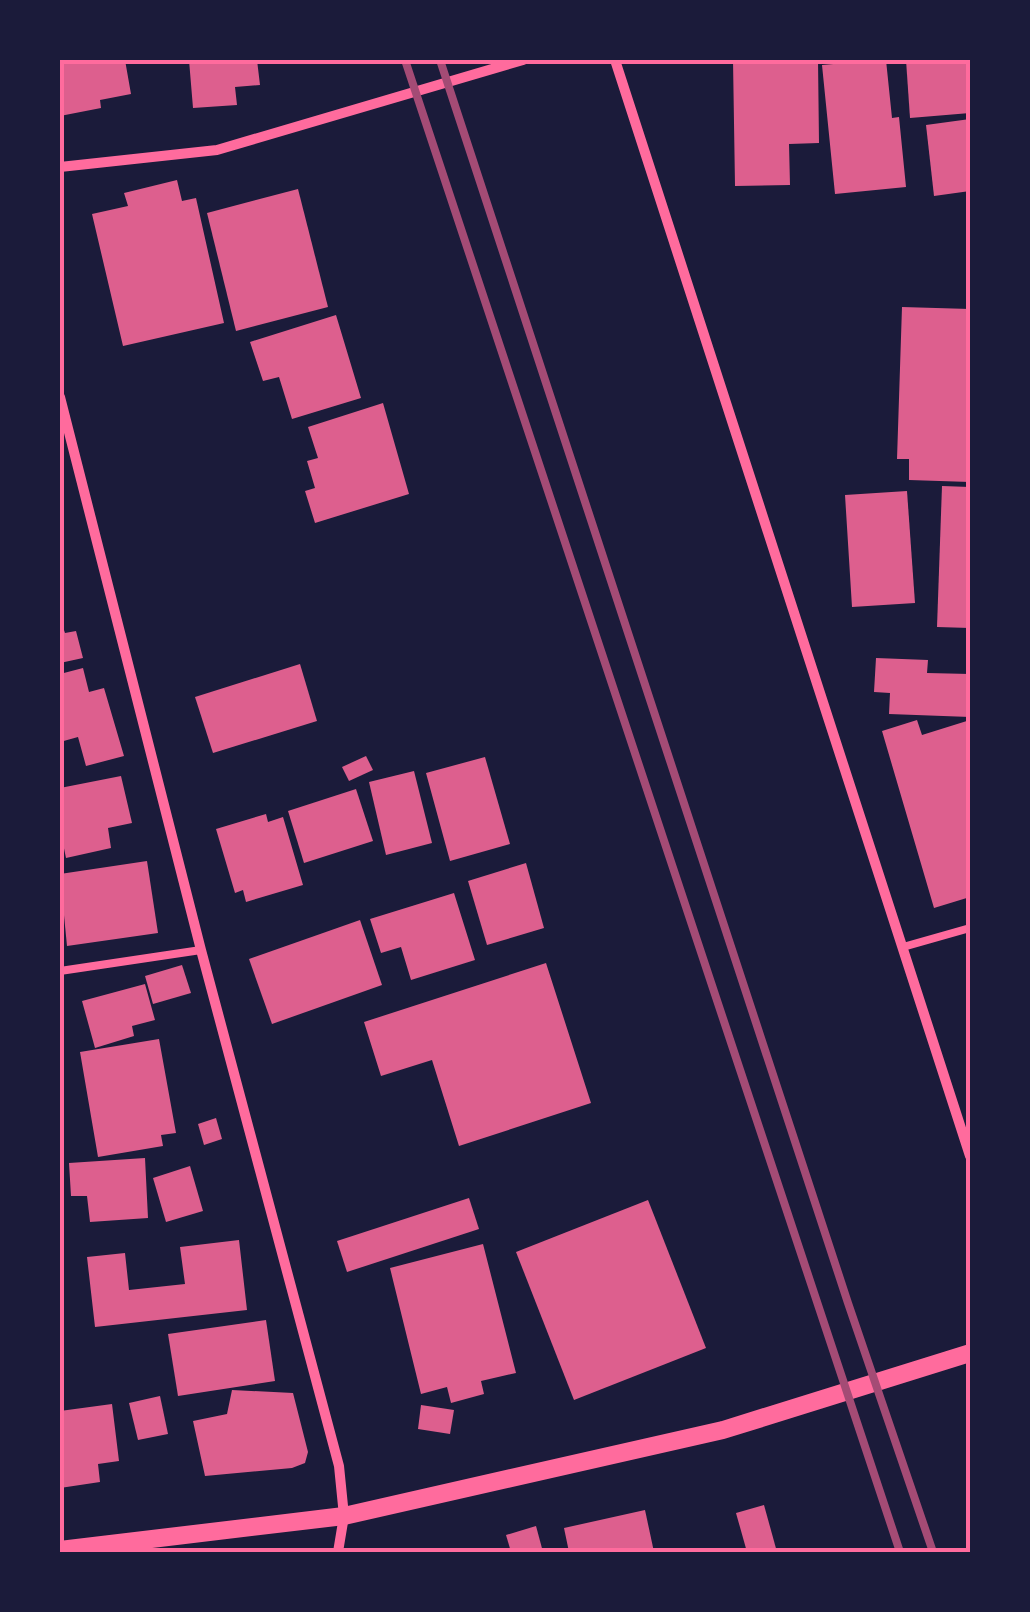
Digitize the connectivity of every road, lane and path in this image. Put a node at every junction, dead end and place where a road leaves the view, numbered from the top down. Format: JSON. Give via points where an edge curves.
{"nodes":[{"id":1,"x":523,"y":60,"type":"edge"},
{"id":2,"x":614,"y":60,"type":"edge"},
{"id":3,"x":60,"y":167,"type":"edge"},
{"id":4,"x":60,"y":397,"type":"edge"},
{"id":5,"x":970,"y":928,"type":"edge"},
{"id":6,"x":903,"y":947,"type":"junction"},
{"id":7,"x":202,"y":950,"type":"junction"},
{"id":8,"x":60,"y":971,"type":"edge"},
{"id":9,"x":970,"y":1156,"type":"edge"},
{"id":10,"x":970,"y":1353,"type":"edge"},
{"id":11,"x":344,"y":1516,"type":"junction"},
{"id":12,"x":60,"y":1550,"type":"edge"},
{"id":13,"x":338,"y":1552,"type":"edge"}],
"edges":[{"from":1,"to":3,"type":"street","via":[[217,150]]},
{"from":2,"to":6,"type":"street"},
{"from":4,"to":7,"type":"street"},
{"from":5,"to":6,"type":"lane"},
{"from":6,"to":9,"type":"street"},
{"from":7,"to":8,"type":"lane"},
{"from":7,"to":11,"type":"street","via":[[339,1466]]},
{"from":10,"to":11,"type":"street","via":[[723,1430]]},
{"from":11,"to":12,"type":"street"},
{"from":11,"to":13,"type":"street"}]}
